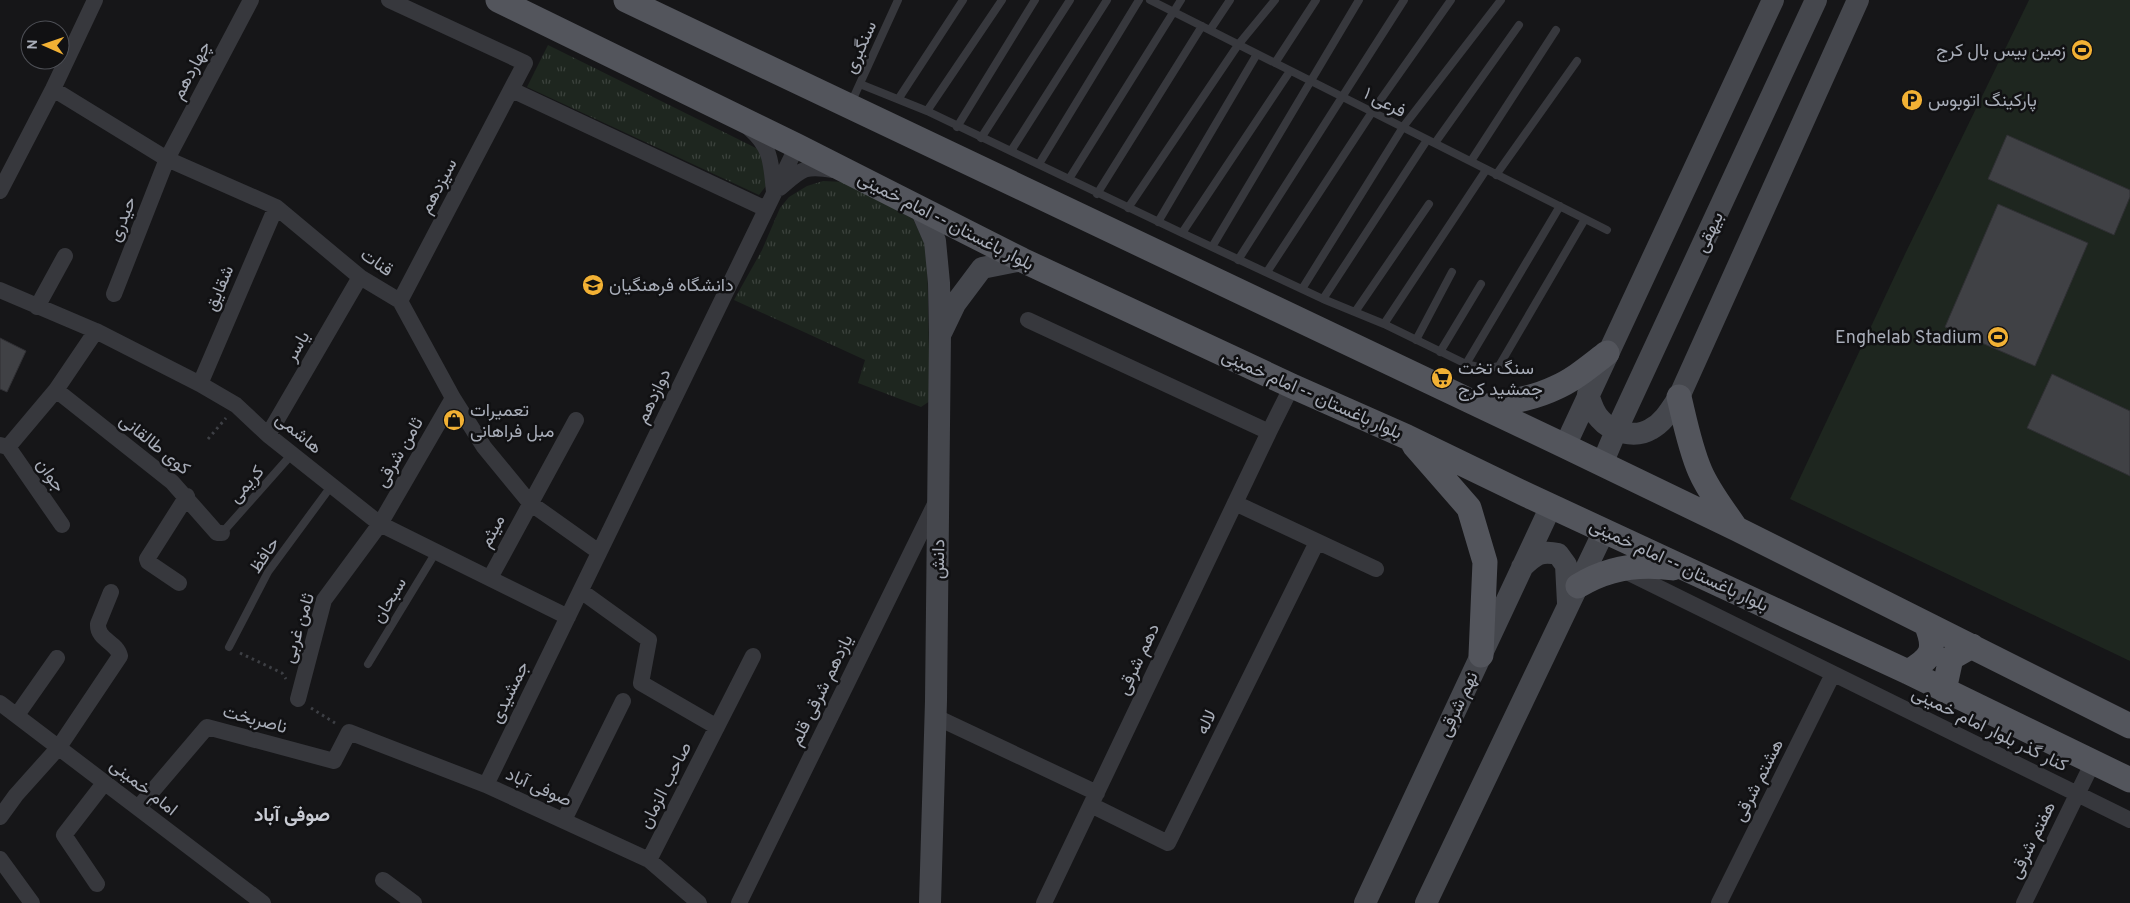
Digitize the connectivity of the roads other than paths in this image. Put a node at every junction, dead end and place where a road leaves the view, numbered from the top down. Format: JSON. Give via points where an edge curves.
{"nodes":[{"id":1,"x":95,"y":0,"type":"edge"},
{"id":2,"x":251,"y":0,"type":"edge"},
{"id":3,"x":389,"y":0,"type":"edge"},
{"id":4,"x":498,"y":0,"type":"edge"},
{"id":5,"x":626,"y":0,"type":"edge"},
{"id":6,"x":898,"y":0,"type":"edge"},
{"id":7,"x":963,"y":0,"type":"edge"},
{"id":8,"x":1002,"y":0,"type":"edge"},
{"id":9,"x":1035,"y":0,"type":"edge"},
{"id":10,"x":1070,"y":0,"type":"edge"},
{"id":11,"x":1107,"y":0,"type":"edge"},
{"id":12,"x":1139,"y":0,"type":"edge"},
{"id":13,"x":1150,"y":0,"type":"edge"},
{"id":14,"x":1181,"y":0,"type":"edge"},
{"id":15,"x":1230,"y":0,"type":"edge"},
{"id":16,"x":1275,"y":0,"type":"edge"},
{"id":17,"x":1316,"y":0,"type":"edge"},
{"id":18,"x":1359,"y":0,"type":"edge"},
{"id":19,"x":1404,"y":0,"type":"edge"},
{"id":20,"x":1451,"y":0,"type":"edge"},
{"id":21,"x":1501,"y":0,"type":"edge"},
{"id":22,"x":1773,"y":0,"type":"edge"},
{"id":23,"x":1816,"y":0,"type":"edge"},
{"id":24,"x":1858,"y":0,"type":"edge"},
{"id":25,"x":1172,"y":12,"type":"junction"},
{"id":26,"x":1518,"y":25,"type":"dead end"},
{"id":27,"x":1206,"y":28,"type":"junction"},
{"id":28,"x":1556,"y":30,"type":"dead end"},
{"id":29,"x":1238,"y":45,"type":"junction"},
{"id":30,"x":1257,"y":54,"type":"junction"},
{"id":31,"x":1577,"y":61,"type":"dead end"},
{"id":32,"x":1275,"y":63,"type":"junction"},
{"id":33,"x":1290,"y":71,"type":"junction"},
{"id":34,"x":1311,"y":81,"type":"junction"},
{"id":35,"x":860,"y":84,"type":"junction"},
{"id":36,"x":53,"y":89,"type":"junction"},
{"id":37,"x":512,"y":90,"type":"junction"},
{"id":38,"x":1342,"y":96,"type":"junction"},
{"id":39,"x":899,"y":98,"type":"junction"},
{"id":40,"x":850,"y":107,"type":"junction"},
{"id":41,"x":927,"y":112,"type":"junction"},
{"id":42,"x":1372,"y":112,"type":"junction"},
{"id":43,"x":737,"y":117,"type":"junction"},
{"id":44,"x":957,"y":127,"type":"junction"},
{"id":45,"x":1403,"y":127,"type":"junction"},
{"id":46,"x":981,"y":138,"type":"junction"},
{"id":47,"x":1427,"y":140,"type":"junction"},
{"id":48,"x":1435,"y":144,"type":"junction"},
{"id":49,"x":797,"y":146,"type":"junction"},
{"id":50,"x":1011,"y":151,"type":"junction"},
{"id":51,"x":167,"y":159,"type":"junction"},
{"id":52,"x":1470,"y":161,"type":"junction"},
{"id":53,"x":1039,"y":164,"type":"junction"},
{"id":54,"x":1486,"y":170,"type":"junction"},
{"id":55,"x":848,"y":172,"type":"junction"},
{"id":56,"x":1496,"y":175,"type":"junction"},
{"id":57,"x":1069,"y":179,"type":"junction"},
{"id":58,"x":0,"y":191,"type":"edge"},
{"id":59,"x":774,"y":192,"type":"junction"},
{"id":60,"x":1097,"y":194,"type":"junction"},
{"id":61,"x":1430,"y":204,"type":"dead end"},
{"id":62,"x":1560,"y":206,"type":"junction"},
{"id":63,"x":276,"y":208,"type":"junction"},
{"id":64,"x":1128,"y":208,"type":"junction"},
{"id":65,"x":766,"y":209,"type":"junction"},
{"id":66,"x":921,"y":210,"type":"junction"},
{"id":67,"x":1585,"y":219,"type":"junction"},
{"id":68,"x":1158,"y":222,"type":"junction"},
{"id":69,"x":1607,"y":230,"type":"dead end"},
{"id":70,"x":1182,"y":233,"type":"junction"},
{"id":71,"x":1212,"y":247,"type":"junction"},
{"id":72,"x":66,"y":256,"type":"dead end"},
{"id":73,"x":1022,"y":260,"type":"junction"},
{"id":74,"x":1238,"y":260,"type":"junction"},
{"id":75,"x":1267,"y":272,"type":"junction"},
{"id":76,"x":1452,"y":272,"type":"dead end"},
{"id":77,"x":360,"y":277,"type":"junction"},
{"id":78,"x":1481,"y":284,"type":"dead end"},
{"id":79,"x":1302,"y":289,"type":"junction"},
{"id":80,"x":0,"y":290,"type":"edge"},
{"id":81,"x":114,"y":294,"type":"dead end"},
{"id":82,"x":1323,"y":299,"type":"junction"},
{"id":83,"x":400,"y":301,"type":"junction"},
{"id":84,"x":37,"y":307,"type":"junction"},
{"id":85,"x":1355,"y":312,"type":"junction"},
{"id":86,"x":1028,"y":320,"type":"dead end"},
{"id":87,"x":1384,"y":324,"type":"junction"},
{"id":88,"x":96,"y":331,"type":"junction"},
{"id":89,"x":940,"y":334,"type":"junction"},
{"id":90,"x":1416,"y":340,"type":"junction"},
{"id":91,"x":1440,"y":352,"type":"junction"},
{"id":92,"x":1607,"y":353,"type":"junction"},
{"id":93,"x":1466,"y":364,"type":"junction"},
{"id":94,"x":200,"y":384,"type":"junction"},
{"id":95,"x":1292,"y":386,"type":"junction"},
{"id":96,"x":56,"y":390,"type":"junction"},
{"id":97,"x":1588,"y":394,"type":"junction"},
{"id":98,"x":1679,"y":397,"type":"junction"},
{"id":99,"x":452,"y":398,"type":"junction"},
{"id":100,"x":1483,"y":407,"type":"junction"},
{"id":101,"x":576,"y":420,"type":"dead end"},
{"id":102,"x":1616,"y":431,"type":"junction"},
{"id":103,"x":1269,"y":432,"type":"junction"},
{"id":104,"x":268,"y":435,"type":"junction"},
{"id":105,"x":1408,"y":437,"type":"junction"},
{"id":106,"x":4,"y":446,"type":"edge"},
{"id":107,"x":1565,"y":446,"type":"junction"},
{"id":108,"x":292,"y":454,"type":"junction"},
{"id":109,"x":1602,"y":464,"type":"junction"},
{"id":110,"x":332,"y":485,"type":"junction"},
{"id":111,"x":939,"y":495,"type":"junction"},
{"id":112,"x":187,"y":496,"type":"junction"},
{"id":113,"x":530,"y":503,"type":"junction"},
{"id":114,"x":1235,"y":503,"type":"junction"},
{"id":115,"x":1551,"y":506,"type":"junction"},
{"id":116,"x":380,"y":524,"type":"junction"},
{"id":117,"x":62,"y":525,"type":"dead end"},
{"id":118,"x":1737,"y":529,"type":"junction"},
{"id":119,"x":1604,"y":530,"type":"junction"},
{"id":120,"x":222,"y":533,"type":"joint"},
{"id":121,"x":1317,"y":542,"type":"junction"},
{"id":122,"x":436,"y":552,"type":"junction"},
{"id":123,"x":600,"y":552,"type":"junction"},
{"id":124,"x":1522,"y":567,"type":"junction"},
{"id":125,"x":1620,"y":568,"type":"junction"},
{"id":126,"x":1376,"y":570,"type":"dead end"},
{"id":127,"x":1693,"y":572,"type":"junction"},
{"id":128,"x":490,"y":578,"type":"junction"},
{"id":129,"x":179,"y":583,"type":"dead end"},
{"id":130,"x":581,"y":591,"type":"junction"},
{"id":131,"x":112,"y":592,"type":"dead end"},
{"id":132,"x":1573,"y":596,"type":"junction"},
{"id":133,"x":568,"y":617,"type":"junction"},
{"id":134,"x":1926,"y":624,"type":"junction"},
{"id":135,"x":1972,"y":646,"type":"junction"},
{"id":136,"x":229,"y":647,"type":"road end"},
{"id":137,"x":1481,"y":655,"type":"junction"},
{"id":138,"x":753,"y":656,"type":"dead end"},
{"id":139,"x":57,"y":658,"type":"dead end"},
{"id":140,"x":368,"y":664,"type":"dead end"},
{"id":141,"x":1908,"y":672,"type":"junction"},
{"id":142,"x":1833,"y":674,"type":"junction"},
{"id":143,"x":1944,"y":690,"type":"junction"},
{"id":144,"x":298,"y":699,"type":"road end"},
{"id":145,"x":623,"y":701,"type":"dead end"},
{"id":146,"x":0,"y":703,"type":"edge"},
{"id":147,"x":17,"y":716,"type":"junction"},
{"id":148,"x":936,"y":717,"type":"junction"},
{"id":149,"x":2130,"y":726,"type":"edge"},
{"id":150,"x":717,"y":727,"type":"junction"},
{"id":151,"x":349,"y":732,"type":"joint"},
{"id":152,"x":59,"y":747,"type":"junction"},
{"id":153,"x":2093,"y":762,"type":"junction"},
{"id":154,"x":2130,"y":780,"type":"edge"},
{"id":155,"x":105,"y":782,"type":"junction"},
{"id":156,"x":486,"y":785,"type":"junction"},
{"id":157,"x":2077,"y":794,"type":"junction"},
{"id":158,"x":1094,"y":799,"type":"junction"},
{"id":159,"x":138,"y":808,"type":"junction"},
{"id":160,"x":0,"y":817,"type":"edge"},
{"id":161,"x":564,"y":820,"type":"junction"},
{"id":162,"x":2130,"y":820,"type":"edge"},
{"id":163,"x":0,"y":859,"type":"edge"},
{"id":164,"x":648,"y":860,"type":"junction"},
{"id":165,"x":383,"y":880,"type":"dead end"},
{"id":166,"x":97,"y":884,"type":"dead end"},
{"id":167,"x":32,"y":903,"type":"edge"},
{"id":168,"x":263,"y":903,"type":"edge"},
{"id":169,"x":414,"y":903,"type":"edge"},
{"id":170,"x":699,"y":903,"type":"edge"},
{"id":171,"x":739,"y":903,"type":"edge"},
{"id":172,"x":930,"y":903,"type":"edge"},
{"id":173,"x":1044,"y":903,"type":"edge"},
{"id":174,"x":1365,"y":903,"type":"edge"},
{"id":175,"x":1426,"y":903,"type":"edge"},
{"id":176,"x":1719,"y":903,"type":"edge"},
{"id":177,"x":2024,"y":903,"type":"edge"}],
"edges":[{"from":1,"to":36,"type":"street"},
{"from":2,"to":51,"type":"street","name":"چهاردهم"},
{"from":3,"to":37,"type":"street","name":"سیزدهم","via":[[525,63]]},
{"from":4,"to":43,"type":"main road","name":"بلوار باغستان -- امام خمینی"},
{"from":5,"to":40,"type":"main road"},
{"from":6,"to":35,"type":"lane","name":"سنگبری"},
{"from":7,"to":39,"type":"lane"},
{"from":8,"to":41,"type":"lane"},
{"from":9,"to":44,"type":"lane"},
{"from":10,"to":46,"type":"lane"},
{"from":11,"to":50,"type":"lane"},
{"from":12,"to":53,"type":"lane"},
{"from":13,"to":25,"type":"lane","name":"۱ فرعی"},
{"from":14,"to":25,"type":"lane"},
{"from":15,"to":27,"type":"lane"},
{"from":16,"to":29,"type":"lane"},
{"from":17,"to":32,"type":"lane"},
{"from":18,"to":34,"type":"lane"},
{"from":19,"to":38,"type":"lane"},
{"from":20,"to":42,"type":"lane"},
{"from":21,"to":45,"type":"lane"},
{"from":22,"to":92,"type":"street"},
{"from":23,"to":102,"type":"street","name":"بیهقی"},
{"from":24,"to":98,"type":"street"},
{"from":25,"to":27,"type":"lane","name":"۱ فرعی"},
{"from":25,"to":57,"type":"lane"},
{"from":26,"to":48,"type":"lane"},
{"from":27,"to":29,"type":"lane","name":"۱ فرعی"},
{"from":27,"to":60,"type":"lane"},
{"from":28,"to":52,"type":"lane"},
{"from":29,"to":30,"type":"lane","name":"۱ فرعی"},
{"from":29,"to":64,"type":"lane"},
{"from":30,"to":32,"type":"lane","name":"۱ فرعی"},
{"from":30,"to":68,"type":"lane"},
{"from":31,"to":56,"type":"lane"},
{"from":32,"to":33,"type":"lane","name":"۱ فرعی"},
{"from":33,"to":34,"type":"lane","name":"۱ فرعی"},
{"from":33,"to":70,"type":"lane"},
{"from":34,"to":38,"type":"lane","name":"۱ فرعی"},
{"from":34,"to":71,"type":"lane"},
{"from":35,"to":39,"type":"lane"},
{"from":35,"to":40,"type":"lane","name":"سنگبری"},
{"from":36,"to":51,"type":"street","name":"قنات"},
{"from":36,"to":58,"type":"street"},
{"from":37,"to":65,"type":"street"},
{"from":37,"to":83,"type":"street","name":"سیزدهم"},
{"from":38,"to":42,"type":"lane","name":"۱ فرعی"},
{"from":38,"to":74,"type":"lane"},
{"from":39,"to":41,"type":"lane"},
{"from":40,"to":100,"type":"main road"},
{"from":41,"to":44,"type":"lane"},
{"from":42,"to":45,"type":"lane","name":"۱ فرعی"},
{"from":42,"to":75,"type":"lane"},
{"from":43,"to":49,"type":"main road","name":"بلوار باغستان -- امام خمینی"},
{"from":43,"to":59,"type":"street","via":[[762,139],[770,155]]},
{"from":44,"to":46,"type":"lane"},
{"from":45,"to":47,"type":"lane","name":"۱ فرعی"},
{"from":45,"to":79,"type":"lane"},
{"from":46,"to":50,"type":"lane"},
{"from":47,"to":48,"type":"lane","name":"۱ فرعی"},
{"from":47,"to":82,"type":"lane"},
{"from":48,"to":52,"type":"lane","name":"۱ فرعی"},
{"from":49,"to":55,"type":"main road","name":"بلوار باغستان -- امام خمینی"},
{"from":49,"to":59,"type":"street","name":"دوازدهم"},
{"from":50,"to":53,"type":"lane"},
{"from":51,"to":63,"type":"street","name":"قنات"},
{"from":51,"to":81,"type":"street","name":"حیدری"},
{"from":52,"to":54,"type":"lane","name":"۱ فرعی"},
{"from":53,"to":57,"type":"lane"},
{"from":54,"to":56,"type":"lane","name":"۱ فرعی"},
{"from":54,"to":87,"type":"lane"},
{"from":55,"to":59,"type":"street","via":[[814,167],[800,171]]},
{"from":55,"to":66,"type":"main road","name":"بلوار باغستان -- امام خمینی"},
{"from":56,"to":62,"type":"lane","name":"۱ فرعی"},
{"from":57,"to":60,"type":"lane"},
{"from":59,"to":65,"type":"street","name":"دوازدهم"},
{"from":60,"to":64,"type":"lane"},
{"from":61,"to":85,"type":"lane"},
{"from":62,"to":67,"type":"lane","name":"۱ فرعی"},
{"from":62,"to":93,"type":"lane"},
{"from":63,"to":77,"type":"street","name":"قنات"},
{"from":63,"to":94,"type":"street","name":"شقایق"},
{"from":64,"to":68,"type":"lane"},
{"from":65,"to":123,"type":"street","name":"دوازدهم"},
{"from":66,"to":73,"type":"main road","name":"بلوار باغستان -- امام خمینی"},
{"from":66,"to":89,"type":"street","via":[[935,241]]},
{"from":67,"to":69,"type":"lane","name":"۱ فرعی"},
{"from":67,"to":93,"type":"lane","via":[[1499,366],[1486,369]]},
{"from":68,"to":70,"type":"lane"},
{"from":70,"to":71,"type":"lane"},
{"from":71,"to":74,"type":"lane"},
{"from":72,"to":84,"type":"street"},
{"from":73,"to":89,"type":"street","name":"دانش","via":[[982,268],[955,304]]},
{"from":73,"to":95,"type":"main road","name":"بلوار باغستان -- امام خمینی"},
{"from":74,"to":75,"type":"lane"},
{"from":75,"to":79,"type":"lane"},
{"from":76,"to":90,"type":"lane"},
{"from":77,"to":83,"type":"street","name":"قنات"},
{"from":77,"to":104,"type":"street","name":"یاسر"},
{"from":78,"to":91,"type":"lane"},
{"from":79,"to":82,"type":"lane"},
{"from":80,"to":84,"type":"street","name":"هاشمی"},
{"from":82,"to":85,"type":"lane"},
{"from":83,"to":99,"type":"street","name":"قنات"},
{"from":84,"to":88,"type":"street","name":"هاشمی"},
{"from":85,"to":87,"type":"lane"},
{"from":86,"to":103,"type":"street"},
{"from":87,"to":90,"type":"lane"},
{"from":88,"to":94,"type":"street","name":"هاشمی"},
{"from":88,"to":96,"type":"street"},
{"from":89,"to":111,"type":"street","name":"دانش"},
{"from":90,"to":91,"type":"lane"},
{"from":91,"to":93,"type":"lane"},
{"from":92,"to":97,"type":"street"},
{"from":92,"to":100,"type":"main road","via":[[1578,376],[1556,388],[1527,399]]},
{"from":94,"to":104,"type":"street","name":"هاشمی","via":[[236,406]]},
{"from":95,"to":103,"type":"street","name":"دهم شرقی"},
{"from":95,"to":105,"type":"main road","name":"بلوار باغستان -- امام خمینی"},
{"from":96,"to":106,"type":"street"},
{"from":96,"to":112,"type":"street","name":"کوی طالقانی"},
{"from":97,"to":102,"type":"street","via":[[1598,418]]},
{"from":97,"to":107,"type":"street"},
{"from":98,"to":102,"type":"street","via":[[1664,418],[1650,430],[1639,433]]},
{"from":98,"to":118,"type":"main road","via":[[1700,472]]},
{"from":99,"to":113,"type":"street","name":"قنات","via":[[484,447]]},
{"from":99,"to":116,"type":"street","name":"ثامن شرقی"},
{"from":100,"to":107,"type":"main road"},
{"from":101,"to":113,"type":"street","name":"میثم"},
{"from":102,"to":109,"type":"street","name":"بیهقی"},
{"from":103,"to":114,"type":"street","name":"دهم شرقی"},
{"from":104,"to":108,"type":"street","name":"هاشمی"},
{"from":105,"to":115,"type":"main road","name":"بلوار باغستان -- امام خمینی"},
{"from":105,"to":137,"type":"main road","via":[[1469,508],[1485,562]]},
{"from":106,"to":117,"type":"street","name":"جوان"},
{"from":107,"to":109,"type":"main road"},
{"from":108,"to":110,"type":"street","name":"هاشمی"},
{"from":108,"to":120,"type":"lane","name":"کریمی"},
{"from":109,"to":118,"type":"main road"},
{"from":110,"to":116,"type":"street","name":"هاشمی"},
{"from":110,"to":136,"type":"lane","name":"حافظ","via":[[268,572]]},
{"from":111,"to":148,"type":"street","name":"دانش"},
{"from":111,"to":171,"type":"street","name":"یازدهم شرقی قلم"},
{"from":112,"to":120,"type":"street","name":"کوی طالقانی","via":[[217,533]]},
{"from":112,"to":129,"type":"street","via":[[147,560]]},
{"from":113,"to":123,"type":"street","name":"قنات"},
{"from":113,"to":128,"type":"street","name":"میثم"},
{"from":114,"to":121,"type":"street"},
{"from":114,"to":158,"type":"street","name":"دهم شرقی"},
{"from":115,"to":119,"type":"main road","name":"بلوار باغستان -- امام خمینی"},
{"from":115,"to":124,"type":"street","name":"نهم شرقی"},
{"from":116,"to":122,"type":"street","name":"هاشمی"},
{"from":116,"to":144,"type":"street","name":"ثامن غربی","via":[[324,600]]},
{"from":118,"to":134,"type":"main road"},
{"from":119,"to":127,"type":"main road","name":"بلوار باغستان -- امام خمینی"},
{"from":119,"to":132,"type":"street"},
{"from":121,"to":126,"type":"street"},
{"from":121,"to":158,"type":"street","name":"لاله","via":[[1168,843]]},
{"from":122,"to":128,"type":"street","name":"هاشمی"},
{"from":122,"to":140,"type":"lane","name":"سبحان"},
{"from":123,"to":130,"type":"street","name":"دوازدهم"},
{"from":124,"to":132,"type":"street","via":[[1545,551],[1558,554],[1566,565]]},
{"from":124,"to":137,"type":"street","name":"نهم شرقی"},
{"from":125,"to":127,"type":"main road","via":[[1654,566]]},
{"from":125,"to":132,"type":"main road","via":[[1593,577]]},
{"from":125,"to":142,"type":"street","name":"کنار گذر بلوار امام خمینی"},
{"from":127,"to":141,"type":"main road","name":"بلوار باغستان -- امام خمینی"},
{"from":128,"to":133,"type":"street","name":"هاشمی"},
{"from":130,"to":133,"type":"street","name":"دوازدهم"},
{"from":130,"to":150,"type":"street","via":[[648,640],[641,683]]},
{"from":131,"to":152,"type":"street","via":[[98,630],[120,656]]},
{"from":132,"to":175,"type":"street"},
{"from":133,"to":156,"type":"street","name":"جمشیدی"},
{"from":134,"to":135,"type":"main road"},
{"from":134,"to":141,"type":"main road","via":[[1932,649],[1924,663]]},
{"from":135,"to":143,"type":"main road","via":[[1951,658]]},
{"from":135,"to":149,"type":"main road"},
{"from":137,"to":174,"type":"street","name":"نهم شرقی"},
{"from":138,"to":150,"type":"street","name":"صاحب الزمان"},
{"from":139,"to":147,"type":"street"},
{"from":141,"to":143,"type":"main road","name":"بلوار باغستان -- امام خمینی"},
{"from":142,"to":157,"type":"street","name":"کنار گذر بلوار امام خمینی"},
{"from":142,"to":176,"type":"street","name":"هشتم شرقی"},
{"from":143,"to":153,"type":"main road","name":"بلوار باغستان -- امام خمینی"},
{"from":145,"to":161,"type":"street"},
{"from":146,"to":147,"type":"street","name":"امام خمینی"},
{"from":147,"to":152,"type":"street","name":"امام خمینی"},
{"from":148,"to":158,"type":"street"},
{"from":148,"to":172,"type":"street","name":"دانش"},
{"from":150,"to":164,"type":"street","name":"صاحب الزمان"},
{"from":151,"to":156,"type":"street","name":"صوفی آباد"},
{"from":151,"to":159,"type":"street","name":"ناصربخت","via":[[334,761],[208,727]]},
{"from":152,"to":155,"type":"street","name":"امام خمینی"},
{"from":152,"to":160,"type":"street"},
{"from":153,"to":154,"type":"main road","name":"بلوار باغستان -- امام خمینی"},
{"from":153,"to":157,"type":"street","name":"هفتم شرقی"},
{"from":155,"to":159,"type":"street","name":"امام خمینی"},
{"from":155,"to":166,"type":"street","via":[[64,835]]},
{"from":156,"to":161,"type":"street","name":"صوفی آباد"},
{"from":157,"to":162,"type":"street","name":"کنار گذر بلوار امام خمینی"},
{"from":157,"to":177,"type":"street","name":"هفتم شرقی"},
{"from":158,"to":173,"type":"street","name":"دهم شرقی"},
{"from":159,"to":168,"type":"street","name":"امام خمینی"},
{"from":161,"to":164,"type":"street","name":"صوفی آباد"},
{"from":163,"to":167,"type":"street"},
{"from":164,"to":170,"type":"street","name":"صوفی آباد"},
{"from":165,"to":169,"type":"street"}]}
